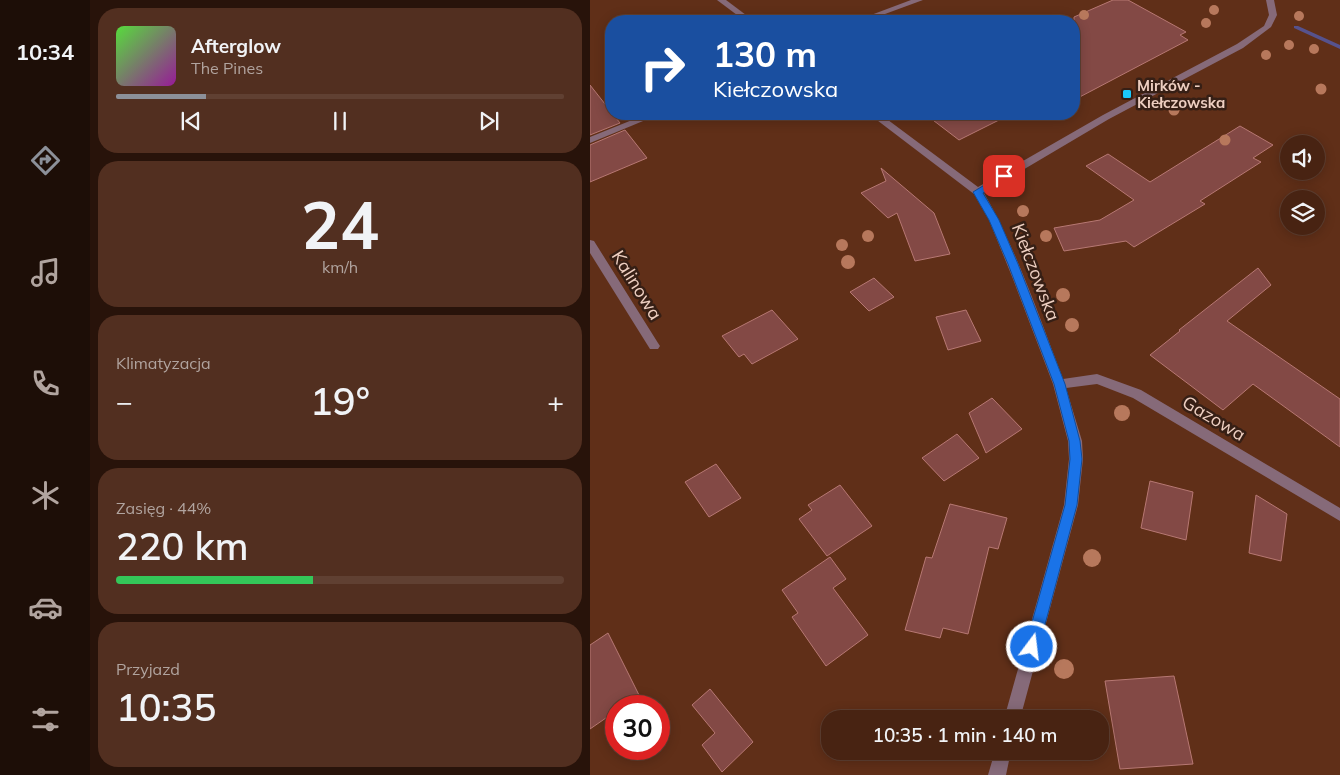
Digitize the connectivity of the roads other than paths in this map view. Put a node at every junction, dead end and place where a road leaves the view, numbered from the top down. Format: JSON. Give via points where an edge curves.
{"nodes":[{"id":1,"x":721,"y":0,"type":"edge"},
{"id":2,"x":919,"y":0,"type":"edge"},
{"id":3,"x":1270,"y":0,"type":"edge"},
{"id":4,"x":742,"y":15,"type":"edge"},
{"id":5,"x":876,"y":15,"type":"edge"},
{"id":6,"x":640,"y":120,"type":"edge"},
{"id":7,"x":882,"y":120,"type":"edge"},
{"id":8,"x":590,"y":140,"type":"edge"},
{"id":9,"x":978,"y":192,"type":"junction"},
{"id":10,"x":590,"y":244,"type":"edge"},
{"id":11,"x":654,"y":346,"type":"dead end"},
{"id":12,"x":1060,"y":384,"type":"junction"},
{"id":13,"x":1340,"y":515,"type":"edge"},
{"id":14,"x":1014,"y":710,"type":"edge"},
{"id":15,"x":1001,"y":760,"type":"edge"},
{"id":16,"x":997,"y":775,"type":"edge"}],
"edges":[{"from":1,"to":4,"type":"street"},
{"from":2,"to":5,"type":"street"},
{"from":3,"to":9,"type":"street","via":[[1273,15],[1267,26],[1240,46],[1106,117]]},
{"from":6,"to":8,"type":"street"},
{"from":7,"to":9,"type":"street"},
{"from":9,"to":12,"type":"street","name":"Kiełczowska","via":[[1016,270]]},
{"from":10,"to":11,"type":"street","name":"Kalinowa"},
{"from":12,"to":13,"type":"street","name":"Gazowa","via":[[1097,379],[1137,394]]},
{"from":12,"to":14,"type":"street","name":"Kiełczowska","via":[[1076,459],[1071,505]]},
{"from":15,"to":16,"type":"street"}]}
